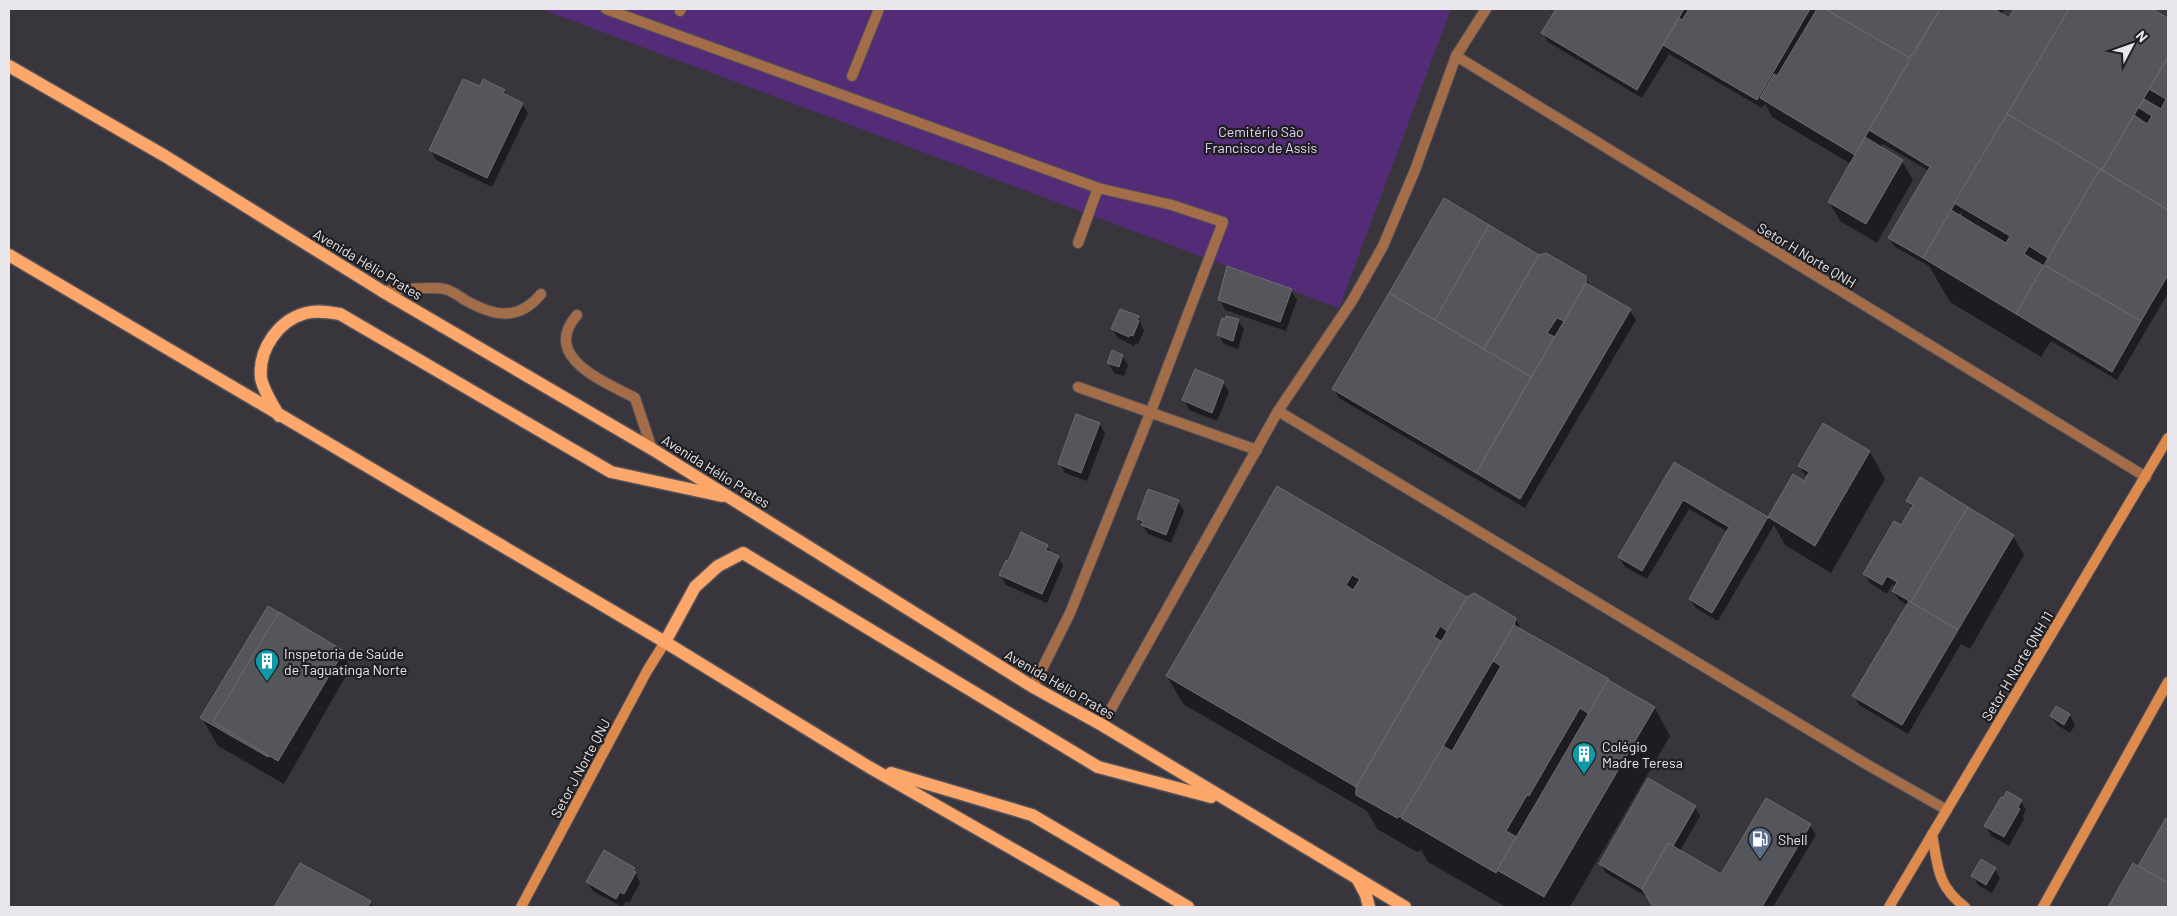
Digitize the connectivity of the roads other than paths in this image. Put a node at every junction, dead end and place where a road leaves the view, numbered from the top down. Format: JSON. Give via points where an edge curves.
{"nodes":[{"id":1,"x":606,"y":9,"type":"edge"},
{"id":2,"x":880,"y":9,"type":"edge"},
{"id":3,"x":1486,"y":9,"type":"edge"},
{"id":4,"x":1456,"y":56,"type":"junction"},
{"id":5,"x":9,"y":66,"type":"edge"},
{"id":6,"x":852,"y":76,"type":"dead end"},
{"id":7,"x":1098,"y":188,"type":"junction"},
{"id":8,"x":1078,"y":243,"type":"dead end"},
{"id":9,"x":9,"y":255,"type":"edge"},
{"id":10,"x":382,"y":291,"type":"junction"},
{"id":11,"x":541,"y":294,"type":"dead end"},
{"id":12,"x":577,"y":315,"type":"dead end"},
{"id":13,"x":1078,"y":387,"type":"dead end"},
{"id":14,"x":1151,"y":411,"type":"junction"},
{"id":15,"x":1278,"y":412,"type":"junction"},
{"id":16,"x":279,"y":416,"type":"junction"},
{"id":17,"x":2168,"y":438,"type":"edge"},
{"id":18,"x":652,"y":449,"type":"junction"},
{"id":19,"x":1257,"y":450,"type":"junction"},
{"id":20,"x":2146,"y":477,"type":"junction"},
{"id":21,"x":732,"y":498,"type":"junction"},
{"id":22,"x":665,"y":642,"type":"junction"},
{"id":23,"x":2168,"y":682,"type":"edge"},
{"id":24,"x":1033,"y":687,"type":"junction"},
{"id":25,"x":1102,"y":725,"type":"junction"},
{"id":26,"x":869,"y":767,"type":"junction"},
{"id":27,"x":1223,"y":800,"type":"junction"},
{"id":28,"x":1947,"y":810,"type":"junction"},
{"id":29,"x":1932,"y":834,"type":"junction"},
{"id":30,"x":1357,"y":880,"type":"junction"},
{"id":31,"x":521,"y":907,"type":"edge"},
{"id":32,"x":1114,"y":907,"type":"edge"},
{"id":33,"x":1188,"y":907,"type":"edge"},
{"id":34,"x":1369,"y":907,"type":"edge"},
{"id":35,"x":1404,"y":907,"type":"edge"},
{"id":36,"x":1889,"y":907,"type":"edge"},
{"id":37,"x":1966,"y":907,"type":"edge"},
{"id":38,"x":2042,"y":907,"type":"edge"}],
"edges":[{"from":1,"to":7,"type":"street"},
{"from":2,"to":6,"type":"street"},
{"from":3,"to":4,"type":"street"},
{"from":4,"to":15,"type":"street","via":[[1415,170],[1383,246],[1352,301]]},
{"from":4,"to":20,"type":"street","name":"Setor H Norte QNH"},
{"from":5,"to":10,"type":"main road","name":"Avenida Hélio Prates","via":[[165,156]]},
{"from":7,"to":8,"type":"street"},
{"from":7,"to":14,"type":"street","via":[[1172,205],[1223,222]]},
{"from":9,"to":16,"type":"main road"},
{"from":10,"to":11,"type":"street","via":[[445,288],[481,309],[503,314],[525,308]]},
{"from":10,"to":18,"type":"main road","name":"Avenida Hélio Prates"},
{"from":12,"to":18,"type":"street","via":[[568,331],[570,355],[583,370],[635,398]]},
{"from":13,"to":14,"type":"street"},
{"from":14,"to":19,"type":"street"},
{"from":14,"to":24,"type":"street","via":[[1070,613]]},
{"from":15,"to":19,"type":"street"},
{"from":15,"to":28,"type":"street"},
{"from":16,"to":21,"type":"main road","via":[[261,379],[267,345],[290,320],[306,313],[324,311],[340,314],[611,472]]},
{"from":16,"to":22,"type":"main road"},
{"from":17,"to":20,"type":"street","name":"Setor H Norte QNH 11"},
{"from":18,"to":21,"type":"main road","name":"Avenida Hélio Prates"},
{"from":19,"to":25,"type":"street"},
{"from":20,"to":28,"type":"street","name":"Setor H Norte QNH 11"},
{"from":21,"to":24,"type":"main road","name":"Avenida Hélio Prates"},
{"from":22,"to":26,"type":"main road"},
{"from":22,"to":27,"type":"main road","via":[[695,588],[718,566],[743,554],[1098,767]]},
{"from":22,"to":31,"type":"street","name":"Setor J Norte QNJ"},
{"from":23,"to":38,"type":"street"},
{"from":24,"to":25,"type":"main road","name":"Avenida Hélio Prates"},
{"from":25,"to":27,"type":"main road","name":"Avenida Hélio Prates"},
{"from":26,"to":32,"type":"main road"},
{"from":26,"to":33,"type":"main road","via":[[1032,815]]},
{"from":27,"to":30,"type":"main road","name":"Avenida Hélio Prates"},
{"from":28,"to":29,"type":"street","name":"Setor H Norte QNH 11"},
{"from":29,"to":36,"type":"street","name":"Setor H Norte QNH 11"},
{"from":29,"to":37,"type":"street","via":[[1939,874],[1947,892]]},
{"from":30,"to":34,"type":"main road"},
{"from":30,"to":35,"type":"main road","name":"Avenida Hélio Prates"}]}
